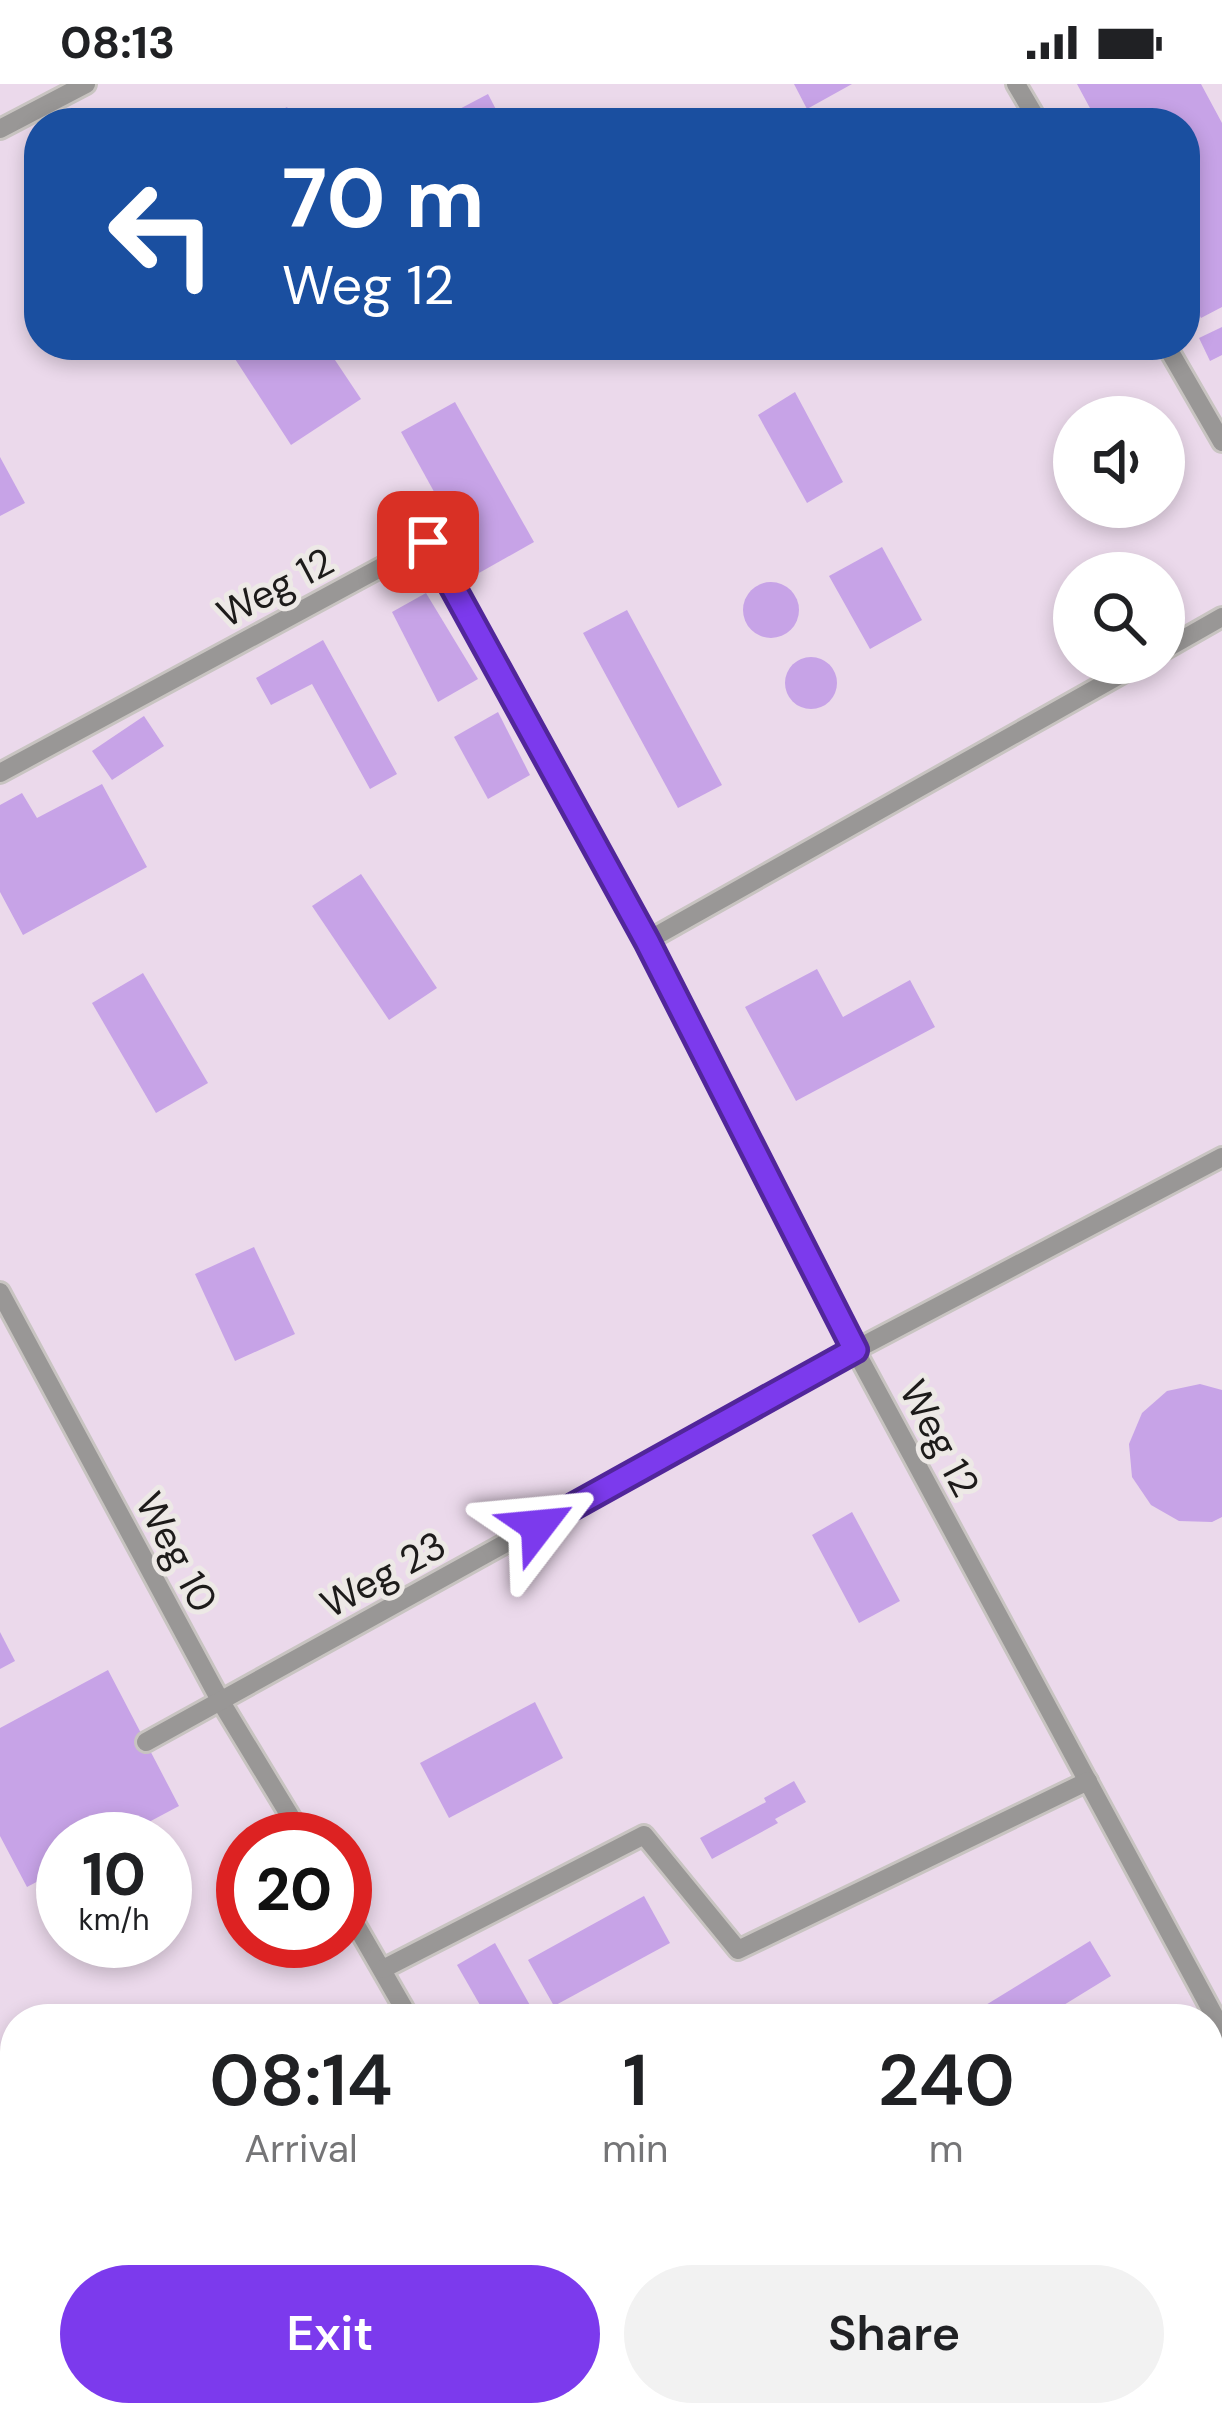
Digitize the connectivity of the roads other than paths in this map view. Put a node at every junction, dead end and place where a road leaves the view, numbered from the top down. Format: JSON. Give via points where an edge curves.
{"nodes":[{"id":1,"x":86,"y":84,"type":"edge"},
{"id":2,"x":40,"y":108,"type":"edge"},
{"id":3,"x":1175,"y":360,"type":"edge"},
{"id":4,"x":1222,"y":442,"type":"edge"},
{"id":5,"x":1222,"y":617,"type":"edge"},
{"id":6,"x":1185,"y":638,"type":"edge"},
{"id":7,"x":1105,"y":684,"type":"edge"},
{"id":8,"x":0,"y":773,"type":"edge"},
{"id":9,"x":647,"y":941,"type":"junction"},
{"id":10,"x":1222,"y":1157,"type":"edge"},
{"id":11,"x":0,"y":1292,"type":"edge"},
{"id":12,"x":855,"y":1350,"type":"junction"},
{"id":13,"x":221,"y":1702,"type":"junction"},
{"id":14,"x":146,"y":1742,"type":"dead end"},
{"id":15,"x":1088,"y":1781,"type":"junction"},
{"id":16,"x":288,"y":1812,"type":"edge"},
{"id":17,"x":372,"y":1951,"type":"edge"},
{"id":18,"x":383,"y":1969,"type":"junction"},
{"id":19,"x":402,"y":2004,"type":"edge"},
{"id":20,"x":1208,"y":2004,"type":"edge"}],
"edges":[{"from":1,"to":2,"type":"lane"},
{"from":3,"to":4,"type":"lane"},
{"from":5,"to":6,"type":"lane"},
{"from":7,"to":9,"type":"lane"},
{"from":8,"to":9,"type":"lane","name":"Weg 12","via":[[428,542]]},
{"from":9,"to":12,"type":"lane","name":"Weg 12"},
{"from":10,"to":12,"type":"lane","name":"Weg 23"},
{"from":11,"to":13,"type":"lane","name":"Weg 10"},
{"from":12,"to":13,"type":"lane","name":"Weg 23"},
{"from":12,"to":15,"type":"lane","name":"Weg 12"},
{"from":13,"to":14,"type":"lane","name":"Weg 23"},
{"from":13,"to":16,"type":"lane","name":"Weg 10"},
{"from":15,"to":18,"type":"lane","via":[[738,1950],[644,1835]]},
{"from":15,"to":20,"type":"lane","name":"Weg 12"},
{"from":17,"to":18,"type":"lane"},
{"from":18,"to":19,"type":"lane"}]}
